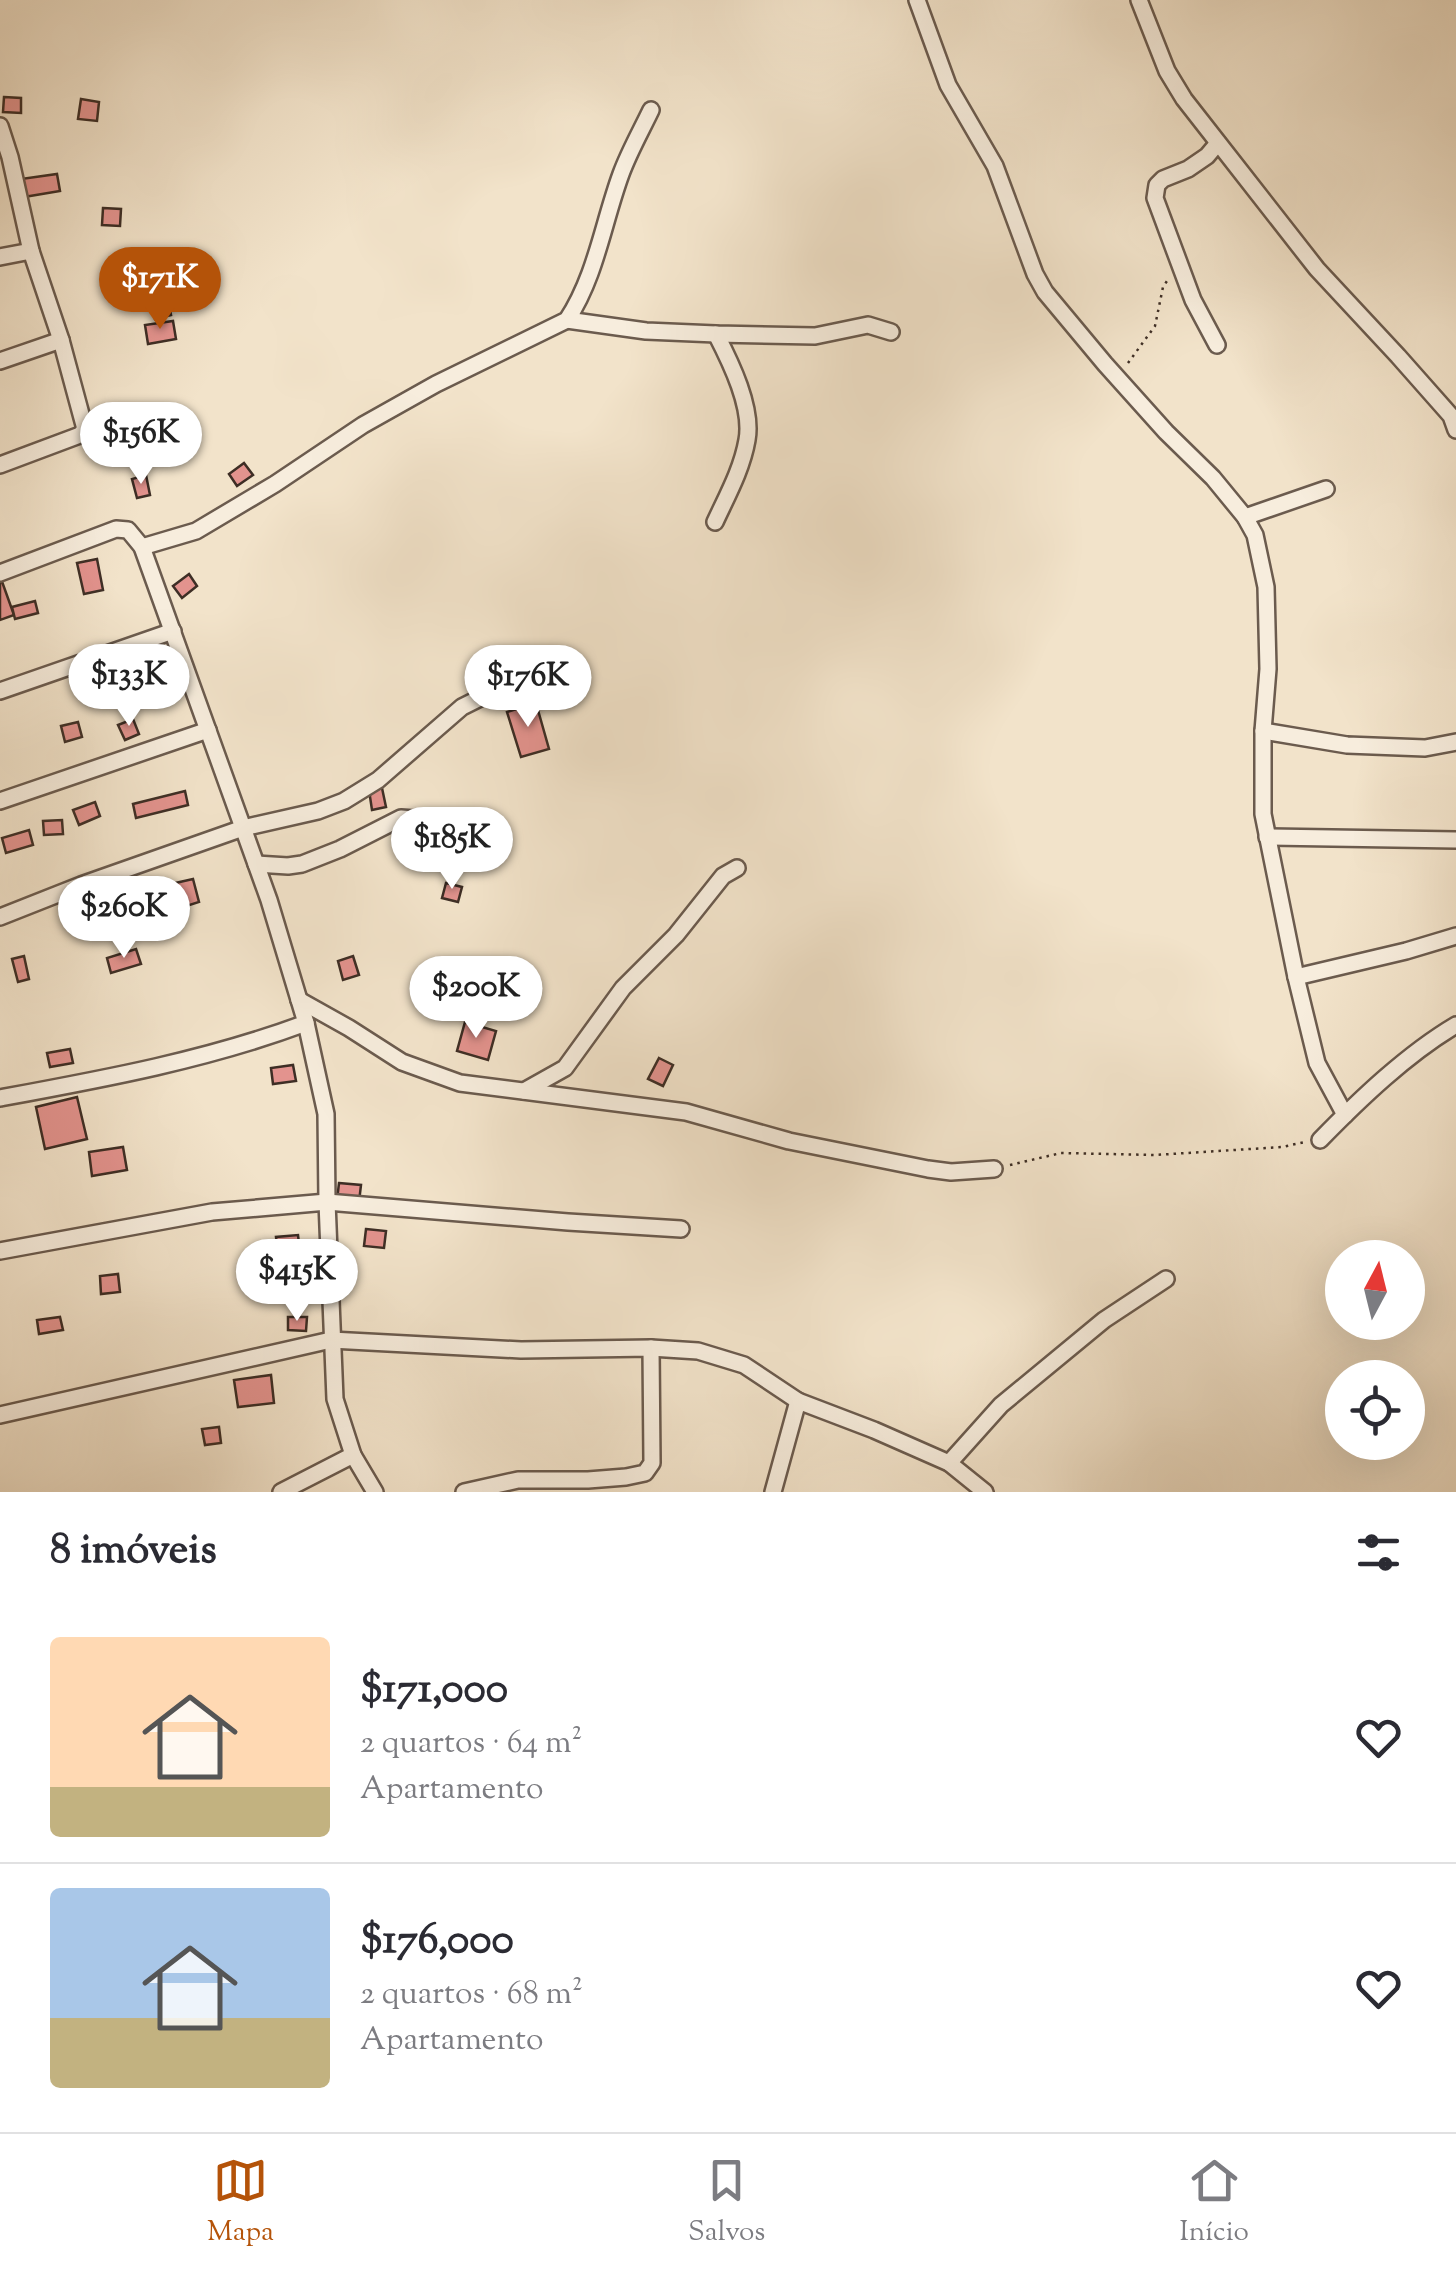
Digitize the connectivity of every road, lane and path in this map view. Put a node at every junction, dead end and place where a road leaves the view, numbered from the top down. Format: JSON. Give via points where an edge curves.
{"nodes":[{"id":1,"x":917,"y":0,"type":"edge"},
{"id":2,"x":1139,"y":0,"type":"edge"},
{"id":3,"x":651,"y":110,"type":"dead end"},
{"id":4,"x":0,"y":126,"type":"edge"},
{"id":5,"x":1218,"y":143,"type":"junction"},
{"id":6,"x":5,"y":158,"type":"edge"},
{"id":7,"x":31,"y":251,"type":"junction"},
{"id":8,"x":0,"y":257,"type":"edge"},
{"id":9,"x":1180,"y":265,"type":"junction"},
{"id":10,"x":567,"y":320,"type":"junction"},
{"id":11,"x":891,"y":332,"type":"dead end"},
{"id":12,"x":716,"y":334,"type":"junction"},
{"id":13,"x":62,"y":340,"type":"junction"},
{"id":14,"x":1217,"y":345,"type":"dead end"},
{"id":15,"x":0,"y":360,"type":"edge"},
{"id":16,"x":1123,"y":384,"type":"junction"},
{"id":17,"x":1456,"y":430,"type":"edge"},
{"id":18,"x":0,"y":464,"type":"edge"},
{"id":19,"x":1326,"y":488,"type":"dead end"},
{"id":20,"x":1245,"y":517,"type":"junction"},
{"id":21,"x":714,"y":522,"type":"dead end"},
{"id":22,"x":142,"y":547,"type":"junction"},
{"id":23,"x":0,"y":573,"type":"edge"},
{"id":24,"x":172,"y":631,"type":"junction"},
{"id":25,"x":0,"y":691,"type":"edge"},
{"id":26,"x":492,"y":692,"type":"dead end"},
{"id":27,"x":208,"y":730,"type":"junction"},
{"id":28,"x":1264,"y":731,"type":"junction"},
{"id":29,"x":1456,"y":742,"type":"edge"},
{"id":30,"x":0,"y":802,"type":"edge"},
{"id":31,"x":441,"y":821,"type":"dead end"},
{"id":32,"x":243,"y":828,"type":"junction"},
{"id":33,"x":1267,"y":836,"type":"junction"},
{"id":34,"x":1456,"y":840,"type":"edge"},
{"id":35,"x":256,"y":864,"type":"junction"},
{"id":36,"x":736,"y":868,"type":"dead end"},
{"id":37,"x":0,"y":917,"type":"edge"},
{"id":38,"x":1456,"y":936,"type":"edge"},
{"id":39,"x":1296,"y":977,"type":"junction"},
{"id":40,"x":298,"y":1000,"type":"junction"},
{"id":41,"x":306,"y":1023,"type":"junction"},
{"id":42,"x":1456,"y":1025,"type":"edge"},
{"id":43,"x":524,"y":1091,"type":"junction"},
{"id":44,"x":0,"y":1098,"type":"edge"},
{"id":45,"x":1344,"y":1115,"type":"junction"},
{"id":46,"x":1320,"y":1140,"type":"joint"},
{"id":47,"x":994,"y":1169,"type":"joint"},
{"id":48,"x":327,"y":1202,"type":"junction"},
{"id":49,"x":681,"y":1229,"type":"dead end"},
{"id":50,"x":0,"y":1251,"type":"edge"},
{"id":51,"x":1166,"y":1279,"type":"dead end"},
{"id":52,"x":331,"y":1340,"type":"junction"},
{"id":53,"x":651,"y":1348,"type":"junction"},
{"id":54,"x":798,"y":1402,"type":"junction"},
{"id":55,"x":0,"y":1415,"type":"edge"},
{"id":56,"x":353,"y":1455,"type":"junction"},
{"id":57,"x":949,"y":1463,"type":"junction"},
{"id":58,"x":281,"y":1492,"type":"edge"},
{"id":59,"x":376,"y":1492,"type":"edge"},
{"id":60,"x":464,"y":1492,"type":"edge"},
{"id":61,"x":773,"y":1492,"type":"edge"},
{"id":62,"x":985,"y":1492,"type":"edge"}],
"edges":[{"from":1,"to":16,"type":"street","via":[[948,85],[995,166],[1035,274]]},
{"from":2,"to":5,"type":"street","via":[[1167,71]]},
{"from":3,"to":10,"type":"street","via":[[622,172],[580,302]]},
{"from":4,"to":6,"type":"street"},
{"from":5,"to":9,"type":"street","via":[[1157,186],[1155,198]]},
{"from":5,"to":17,"type":"street"},
{"from":6,"to":7,"type":"street"},
{"from":7,"to":8,"type":"street"},
{"from":7,"to":13,"type":"street"},
{"from":9,"to":14,"type":"street"},
{"from":9,"to":16,"type":"path","via":[[1163,288],[1155,326],[1128,362]]},
{"from":10,"to":12,"type":"street"},
{"from":10,"to":22,"type":"street","via":[[363,425],[196,532]]},
{"from":11,"to":12,"type":"street","via":[[868,325],[815,336]]},
{"from":12,"to":21,"type":"street","via":[[747,414],[748,439]]},
{"from":13,"to":15,"type":"street"},
{"from":13,"to":18,"type":"street","via":[[85,429]]},
{"from":16,"to":20,"type":"street"},
{"from":19,"to":20,"type":"street"},
{"from":20,"to":28,"type":"street","via":[[1256,535],[1266,587]]},
{"from":22,"to":23,"type":"street","via":[[128,530],[116,528]]},
{"from":22,"to":24,"type":"street"},
{"from":24,"to":25,"type":"street"},
{"from":24,"to":27,"type":"street"},
{"from":26,"to":32,"type":"street","via":[[344,800]]},
{"from":27,"to":30,"type":"street"},
{"from":27,"to":32,"type":"street"},
{"from":28,"to":29,"type":"street","via":[[1347,744],[1426,748]]},
{"from":28,"to":33,"type":"street"},
{"from":31,"to":35,"type":"street","via":[[401,818],[302,864]]},
{"from":32,"to":35,"type":"street"},
{"from":32,"to":37,"type":"street"},
{"from":33,"to":34,"type":"street"},
{"from":33,"to":39,"type":"street"},
{"from":35,"to":40,"type":"street"},
{"from":36,"to":43,"type":"street","via":[[623,988],[565,1068]]},
{"from":38,"to":39,"type":"street"},
{"from":39,"to":45,"type":"street","via":[[1317,1062]]},
{"from":40,"to":41,"type":"street"},
{"from":40,"to":43,"type":"street","via":[[402,1062],[460,1083]]},
{"from":41,"to":44,"type":"street","via":[[121,1076]]},
{"from":41,"to":48,"type":"street","via":[[326,1114]]},
{"from":42,"to":45,"type":"street"},
{"from":43,"to":47,"type":"street","via":[[686,1112],[928,1169]]},
{"from":45,"to":46,"type":"street"},
{"from":46,"to":47,"type":"path","via":[[1155,1156],[1061,1153]]},
{"from":48,"to":49,"type":"street"},
{"from":48,"to":50,"type":"street","via":[[212,1212]]},
{"from":48,"to":52,"type":"street"},
{"from":51,"to":57,"type":"street","via":[[1104,1320],[1001,1405]]},
{"from":52,"to":53,"type":"street","via":[[520,1350]]},
{"from":52,"to":55,"type":"street"},
{"from":52,"to":56,"type":"street","via":[[335,1399]]},
{"from":53,"to":54,"type":"street","via":[[698,1351],[744,1366]]},
{"from":53,"to":60,"type":"street","via":[[652,1463],[645,1472],[518,1480]]},
{"from":54,"to":57,"type":"street"},
{"from":54,"to":61,"type":"street"},
{"from":56,"to":58,"type":"street"},
{"from":56,"to":59,"type":"street"},
{"from":57,"to":62,"type":"street"}]}
